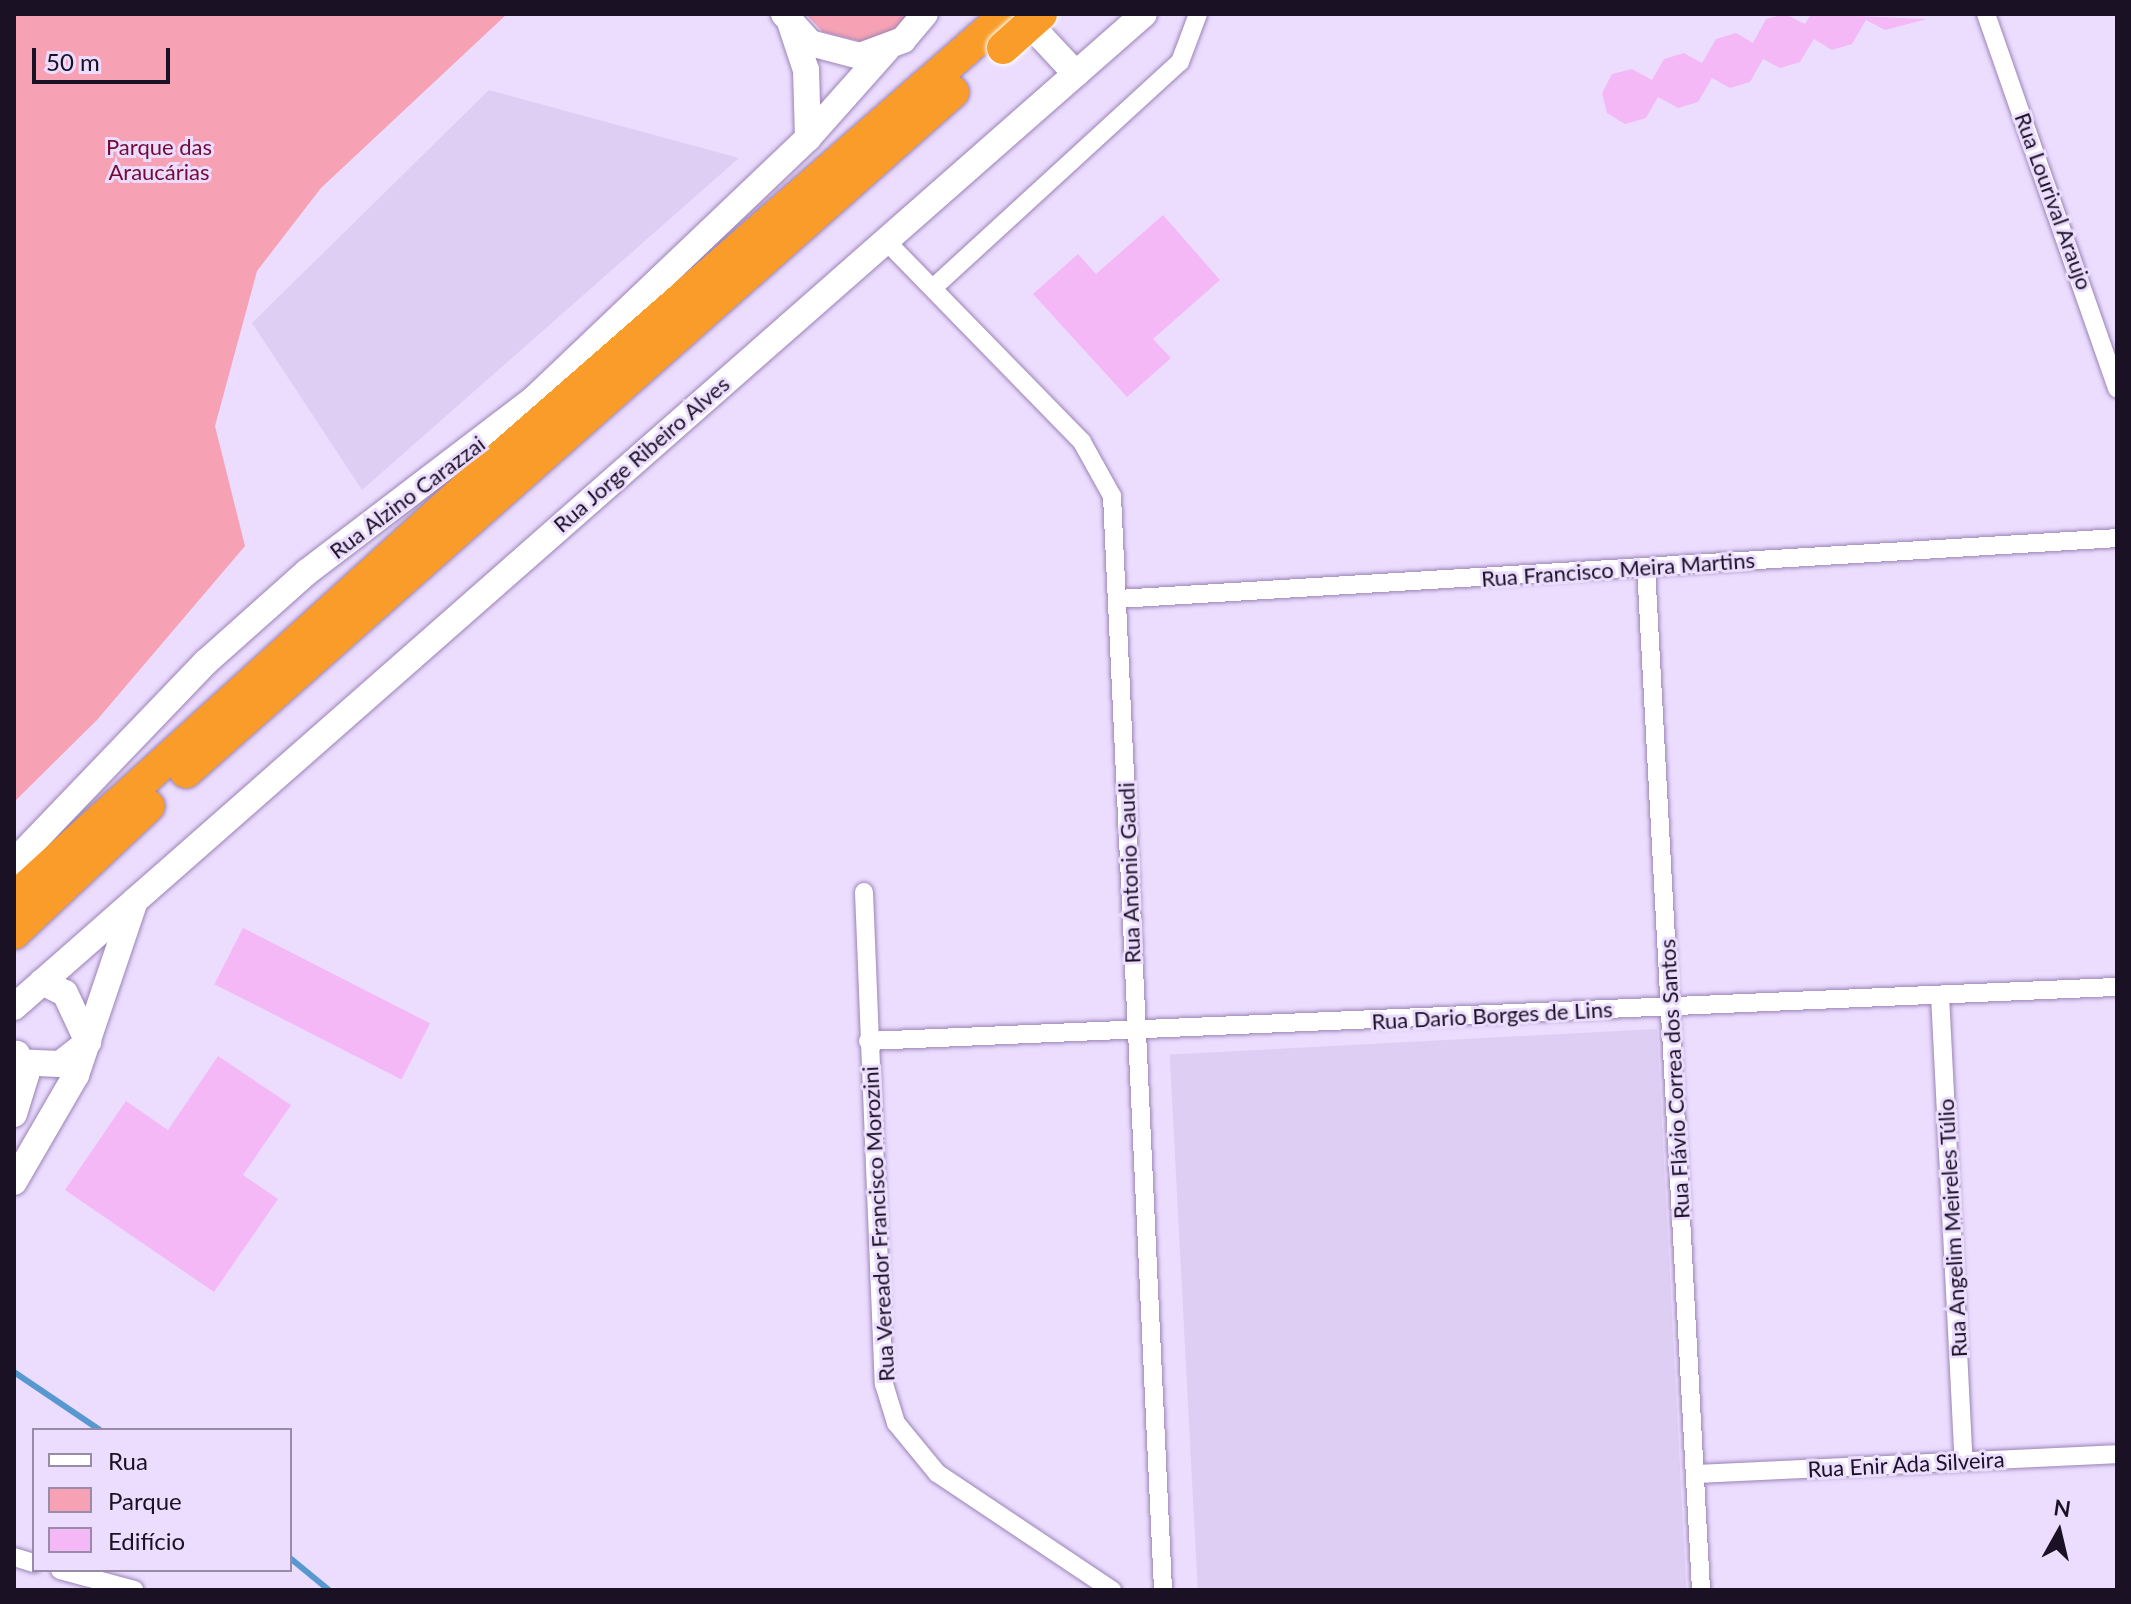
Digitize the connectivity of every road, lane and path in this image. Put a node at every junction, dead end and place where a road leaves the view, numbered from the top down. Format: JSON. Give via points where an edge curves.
{"nodes":[{"id":1,"x":925,"y":14,"type":"edge"},
{"id":2,"x":1020,"y":14,"type":"edge"},
{"id":3,"x":1041,"y":14,"type":"edge"},
{"id":4,"x":1144,"y":14,"type":"edge"},
{"id":5,"x":1198,"y":14,"type":"edge"},
{"id":6,"x":1986,"y":14,"type":"edge"},
{"id":7,"x":785,"y":18,"type":"edge"},
{"id":8,"x":999,"y":31,"type":"edge"},
{"id":9,"x":886,"y":50,"type":"junction"},
{"id":10,"x":1076,"y":74,"type":"junction"},
{"id":11,"x":808,"y":138,"type":"junction"},
{"id":12,"x":888,"y":243,"type":"junction"},
{"id":13,"x":933,"y":288,"type":"junction"},
{"id":14,"x":2117,"y":389,"type":"edge"},
{"id":15,"x":2117,"y":538,"type":"edge"},
{"id":16,"x":1646,"y":567,"type":"junction"},
{"id":17,"x":1118,"y":599,"type":"junction"},
{"id":18,"x":14,"y":862,"type":"edge"},
{"id":19,"x":864,"y":892,"type":"dead end"},
{"id":20,"x":138,"y":894,"type":"junction"},
{"id":21,"x":14,"y":898,"type":"edge"},
{"id":22,"x":14,"y":933,"type":"edge"},
{"id":23,"x":42,"y":982,"type":"junction"},
{"id":24,"x":2117,"y":987,"type":"edge"},
{"id":25,"x":1940,"y":995,"type":"junction"},
{"id":26,"x":14,"y":1007,"type":"edge"},
{"id":27,"x":1670,"y":1007,"type":"junction"},
{"id":28,"x":1135,"y":1031,"type":"junction"},
{"id":29,"x":868,"y":1041,"type":"junction"},
{"id":30,"x":88,"y":1042,"type":"junction"},
{"id":31,"x":18,"y":1059,"type":"edge"},
{"id":32,"x":14,"y":1114,"type":"edge"},
{"id":33,"x":14,"y":1182,"type":"edge"},
{"id":34,"x":2117,"y":1454,"type":"edge"},
{"id":35,"x":1964,"y":1461,"type":"junction"},
{"id":36,"x":1695,"y":1474,"type":"junction"},
{"id":37,"x":67,"y":1572,"type":"edge"},
{"id":38,"x":134,"y":1590,"type":"edge"},
{"id":39,"x":1112,"y":1590,"type":"edge"},
{"id":40,"x":1163,"y":1590,"type":"edge"},
{"id":41,"x":1701,"y":1590,"type":"edge"}],
"edges":[{"from":1,"to":9,"type":"main road","name":"Rua Alzino Carazzai"},
{"from":2,"to":10,"type":"main road"},
{"from":3,"to":8,"type":"highway","bridge":true},
{"from":4,"to":10,"type":"main road","name":"Rua Jorge Ribeiro Alves"},
{"from":5,"to":13,"type":"street","via":[[1180,62]]},
{"from":6,"to":14,"type":"street","name":"Rua Lourival Araujo"},
{"from":7,"to":9,"type":"main road","via":[[834,53]]},
{"from":7,"to":11,"type":"main road","via":[[806,70]]},
{"from":8,"to":21,"type":"highway","via":[[500,457]]},
{"from":8,"to":22,"type":"highway"},
{"from":9,"to":11,"type":"main road","name":"Rua Alzino Carazzai"},
{"from":10,"to":12,"type":"main road","name":"Rua Jorge Ribeiro Alves"},
{"from":11,"to":18,"type":"main road","name":"Rua Alzino Carazzai","via":[[535,398],[307,572],[206,662]]},
{"from":12,"to":13,"type":"street","name":"Rua Antonio Gaudi"},
{"from":12,"to":20,"type":"main road","name":"Rua Jorge Ribeiro Alves"},
{"from":13,"to":17,"type":"street","name":"Rua Antonio Gaudi","via":[[1102,470],[1113,508]]},
{"from":15,"to":16,"type":"street","name":"Rua Francisco Meira Martins"},
{"from":16,"to":17,"type":"street","name":"Rua Francisco Meira Martins"},
{"from":16,"to":27,"type":"street","name":"Rua Flávio Correa dos Santos"},
{"from":17,"to":28,"type":"street","name":"Rua Antonio Gaudi"},
{"from":19,"to":29,"type":"street","name":"Rua Vereador Francisco Morozini"},
{"from":20,"to":23,"type":"main road","name":"Rua Jorge Ribeiro Alves"},
{"from":20,"to":30,"type":"main road"},
{"from":23,"to":26,"type":"main road","name":"Rua Jorge Ribeiro Alves"},
{"from":23,"to":30,"type":"main road","via":[[65,993]]},
{"from":24,"to":25,"type":"street","name":"Rua Dario Borges de Lins"},
{"from":25,"to":27,"type":"street","name":"Rua Dario Borges de Lins"},
{"from":25,"to":35,"type":"street","name":"Rua Angelim Meireles Túlio"},
{"from":27,"to":28,"type":"street","name":"Rua Dario Borges de Lins"},
{"from":27,"to":36,"type":"street","name":"Rua Flávio Correa dos Santos"},
{"from":28,"to":29,"type":"street","name":"Rua Dario Borges de Lins"},
{"from":28,"to":40,"type":"street","name":"Rua Antonio Gaudi"},
{"from":29,"to":39,"type":"street","name":"Rua Vereador Francisco Morozini","via":[[884,1384],[896,1423],[937,1473]]},
{"from":30,"to":31,"type":"main road","via":[[60,1064]]},
{"from":30,"to":33,"type":"main road"},
{"from":31,"to":32,"type":"main road"},
{"from":34,"to":35,"type":"street","name":"Rua Enir Ada Silveira"},
{"from":35,"to":36,"type":"street","name":"Rua Enir Ada Silveira"},
{"from":36,"to":41,"type":"street","name":"Rua Flávio Correa dos Santos"},
{"from":37,"to":38,"type":"street"}]}
